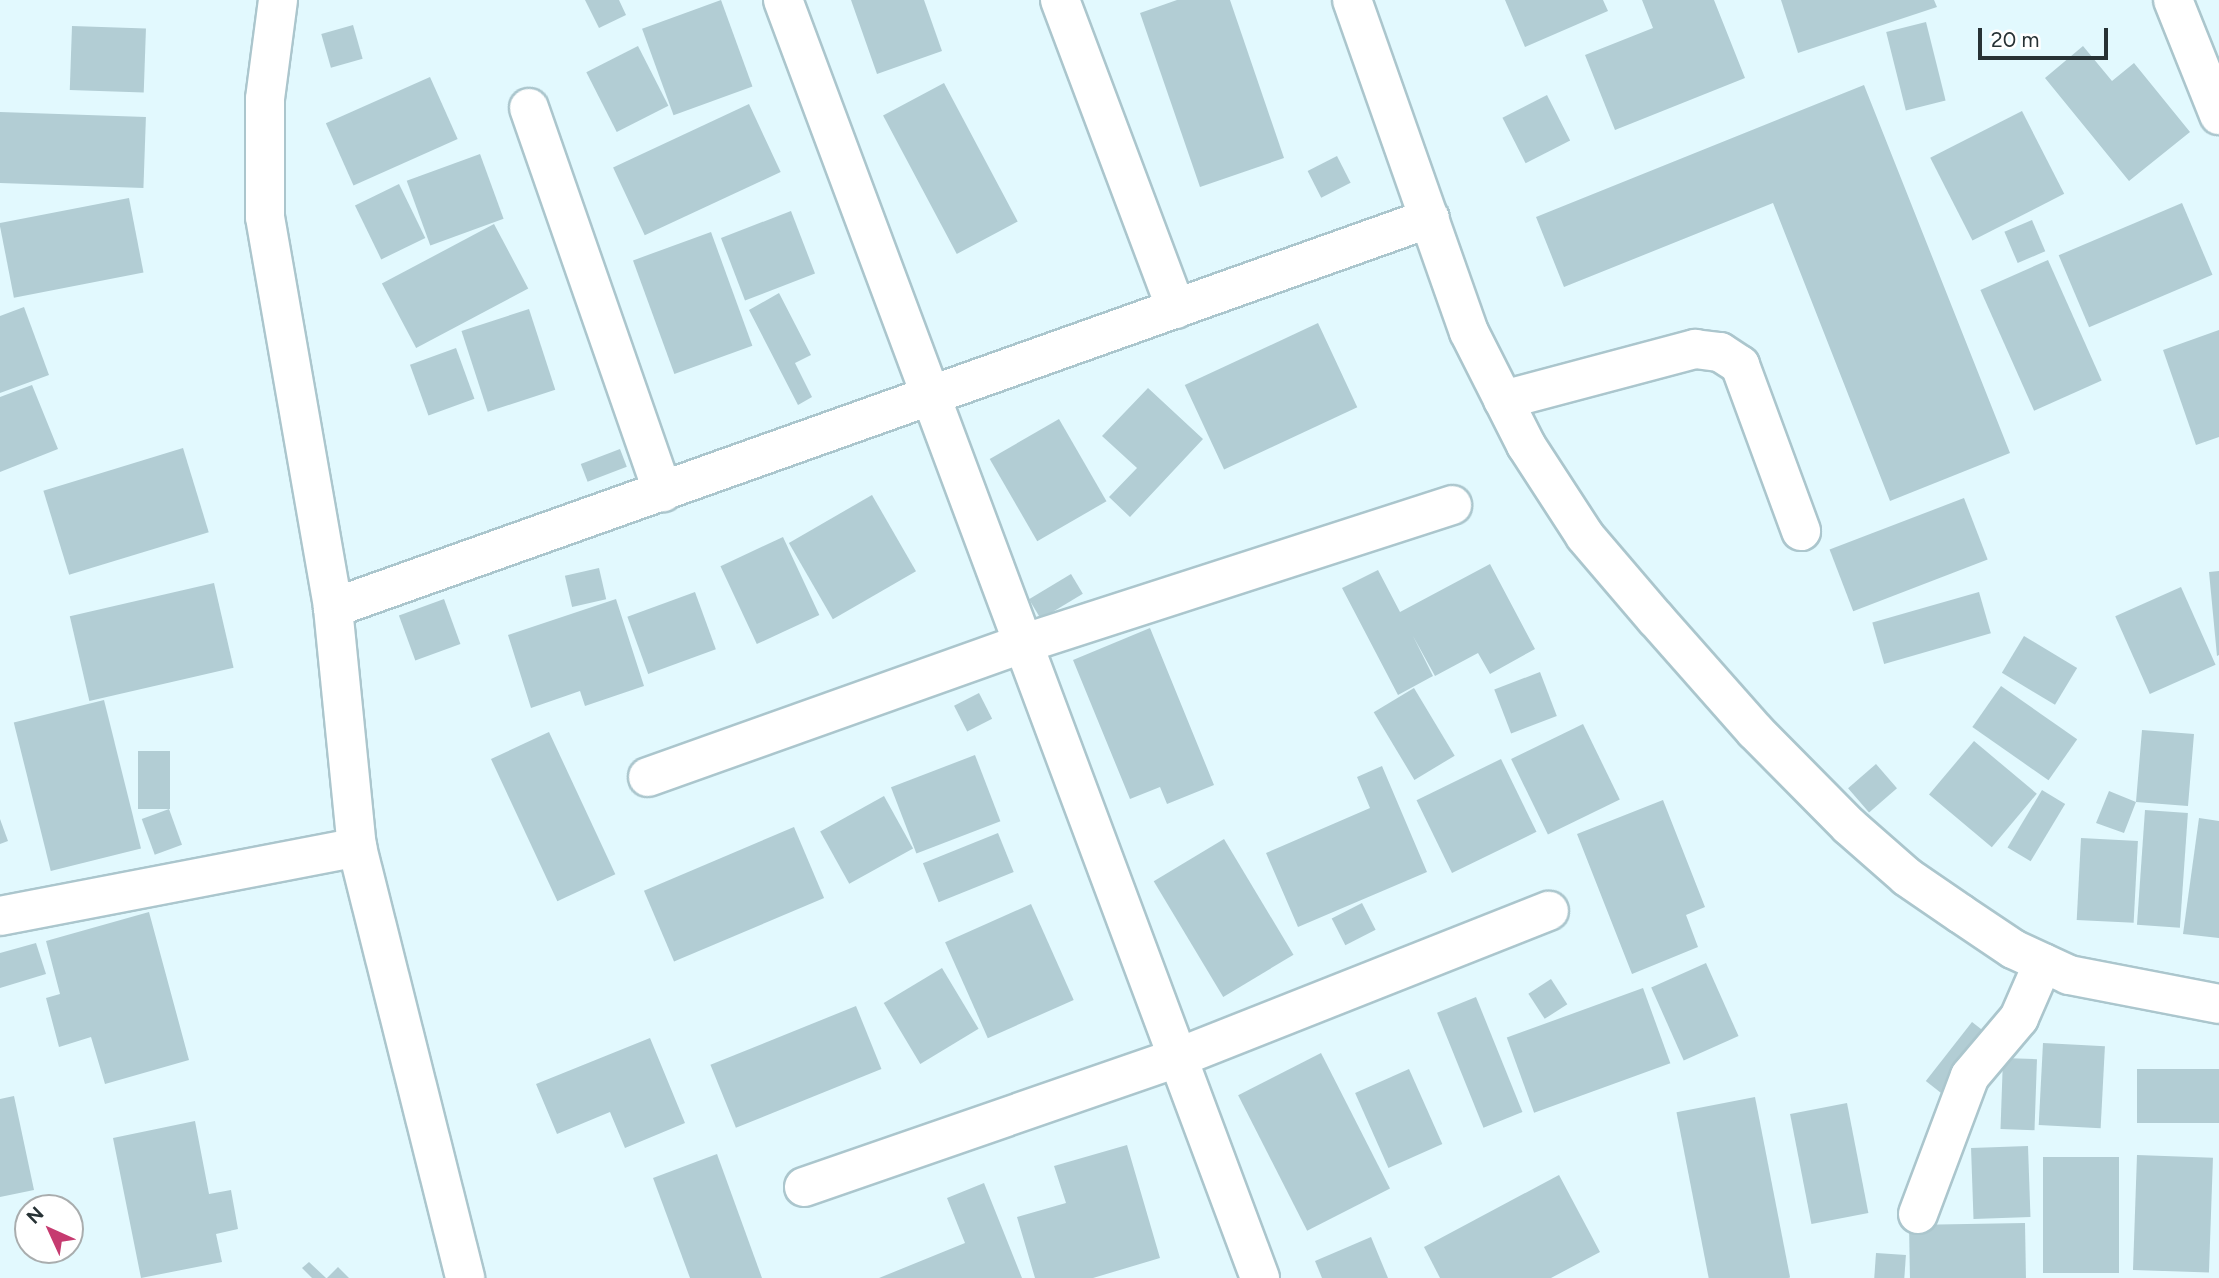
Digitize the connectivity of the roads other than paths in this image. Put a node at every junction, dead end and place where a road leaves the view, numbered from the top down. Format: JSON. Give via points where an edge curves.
{"nodes":[{"id":1,"x":278,"y":0,"type":"edge"},
{"id":2,"x":783,"y":0,"type":"edge"},
{"id":3,"x":1060,"y":0,"type":"edge"},
{"id":4,"x":1352,"y":0,"type":"edge"},
{"id":5,"x":2173,"y":0,"type":"edge"},
{"id":6,"x":529,"y":108,"type":"dead end"},
{"id":7,"x":2219,"y":115,"type":"edge"},
{"id":8,"x":1430,"y":218,"type":"junction"},
{"id":9,"x":1176,"y":309,"type":"junction"},
{"id":10,"x":929,"y":398,"type":"junction"},
{"id":11,"x":1503,"y":400,"type":"junction"},
{"id":12,"x":663,"y":492,"type":"junction"},
{"id":13,"x":1452,"y":505,"type":"dead end"},
{"id":14,"x":1801,"y":531,"type":"dead end"},
{"id":15,"x":332,"y":608,"type":"junction"},
{"id":16,"x":1022,"y":644,"type":"junction"},
{"id":17,"x":648,"y":777,"type":"dead end"},
{"id":18,"x":356,"y":847,"type":"junction"},
{"id":19,"x":1549,"y":911,"type":"dead end"},
{"id":20,"x":0,"y":916,"type":"edge"},
{"id":21,"x":2043,"y":963,"type":"junction"},
{"id":22,"x":2219,"y":1004,"type":"edge"},
{"id":23,"x":1177,"y":1058,"type":"junction"},
{"id":24,"x":804,"y":1186,"type":"dead end"},
{"id":25,"x":1918,"y":1214,"type":"dead end"},
{"id":26,"x":465,"y":1278,"type":"edge"},
{"id":27,"x":1260,"y":1278,"type":"edge"}],
"edges":[{"from":1,"to":15,"type":"street","via":[[265,99],[265,217]]},
{"from":2,"to":10,"type":"street"},
{"from":3,"to":9,"type":"street"},
{"from":4,"to":8,"type":"street"},
{"from":5,"to":7,"type":"street"},
{"from":6,"to":12,"type":"street"},
{"from":8,"to":9,"type":"street"},
{"from":8,"to":11,"type":"street","via":[[1469,332]]},
{"from":9,"to":10,"type":"street"},
{"from":10,"to":12,"type":"street"},
{"from":10,"to":16,"type":"street"},
{"from":11,"to":14,"type":"street","via":[[1695,349],[1720,352],[1740,365]]},
{"from":11,"to":21,"type":"street","via":[[1526,445],[1585,536],[1755,731],[1907,877],[2014,949]]},
{"from":12,"to":15,"type":"street"},
{"from":13,"to":16,"type":"street"},
{"from":15,"to":18,"type":"street"},
{"from":16,"to":17,"type":"street"},
{"from":16,"to":23,"type":"street"},
{"from":18,"to":20,"type":"street"},
{"from":18,"to":26,"type":"street"},
{"from":19,"to":23,"type":"street"},
{"from":21,"to":22,"type":"street","via":[[2069,975]]},
{"from":21,"to":25,"type":"street","via":[[2019,1018],[1970,1076]]},
{"from":23,"to":24,"type":"street"},
{"from":23,"to":27,"type":"street"}]}
